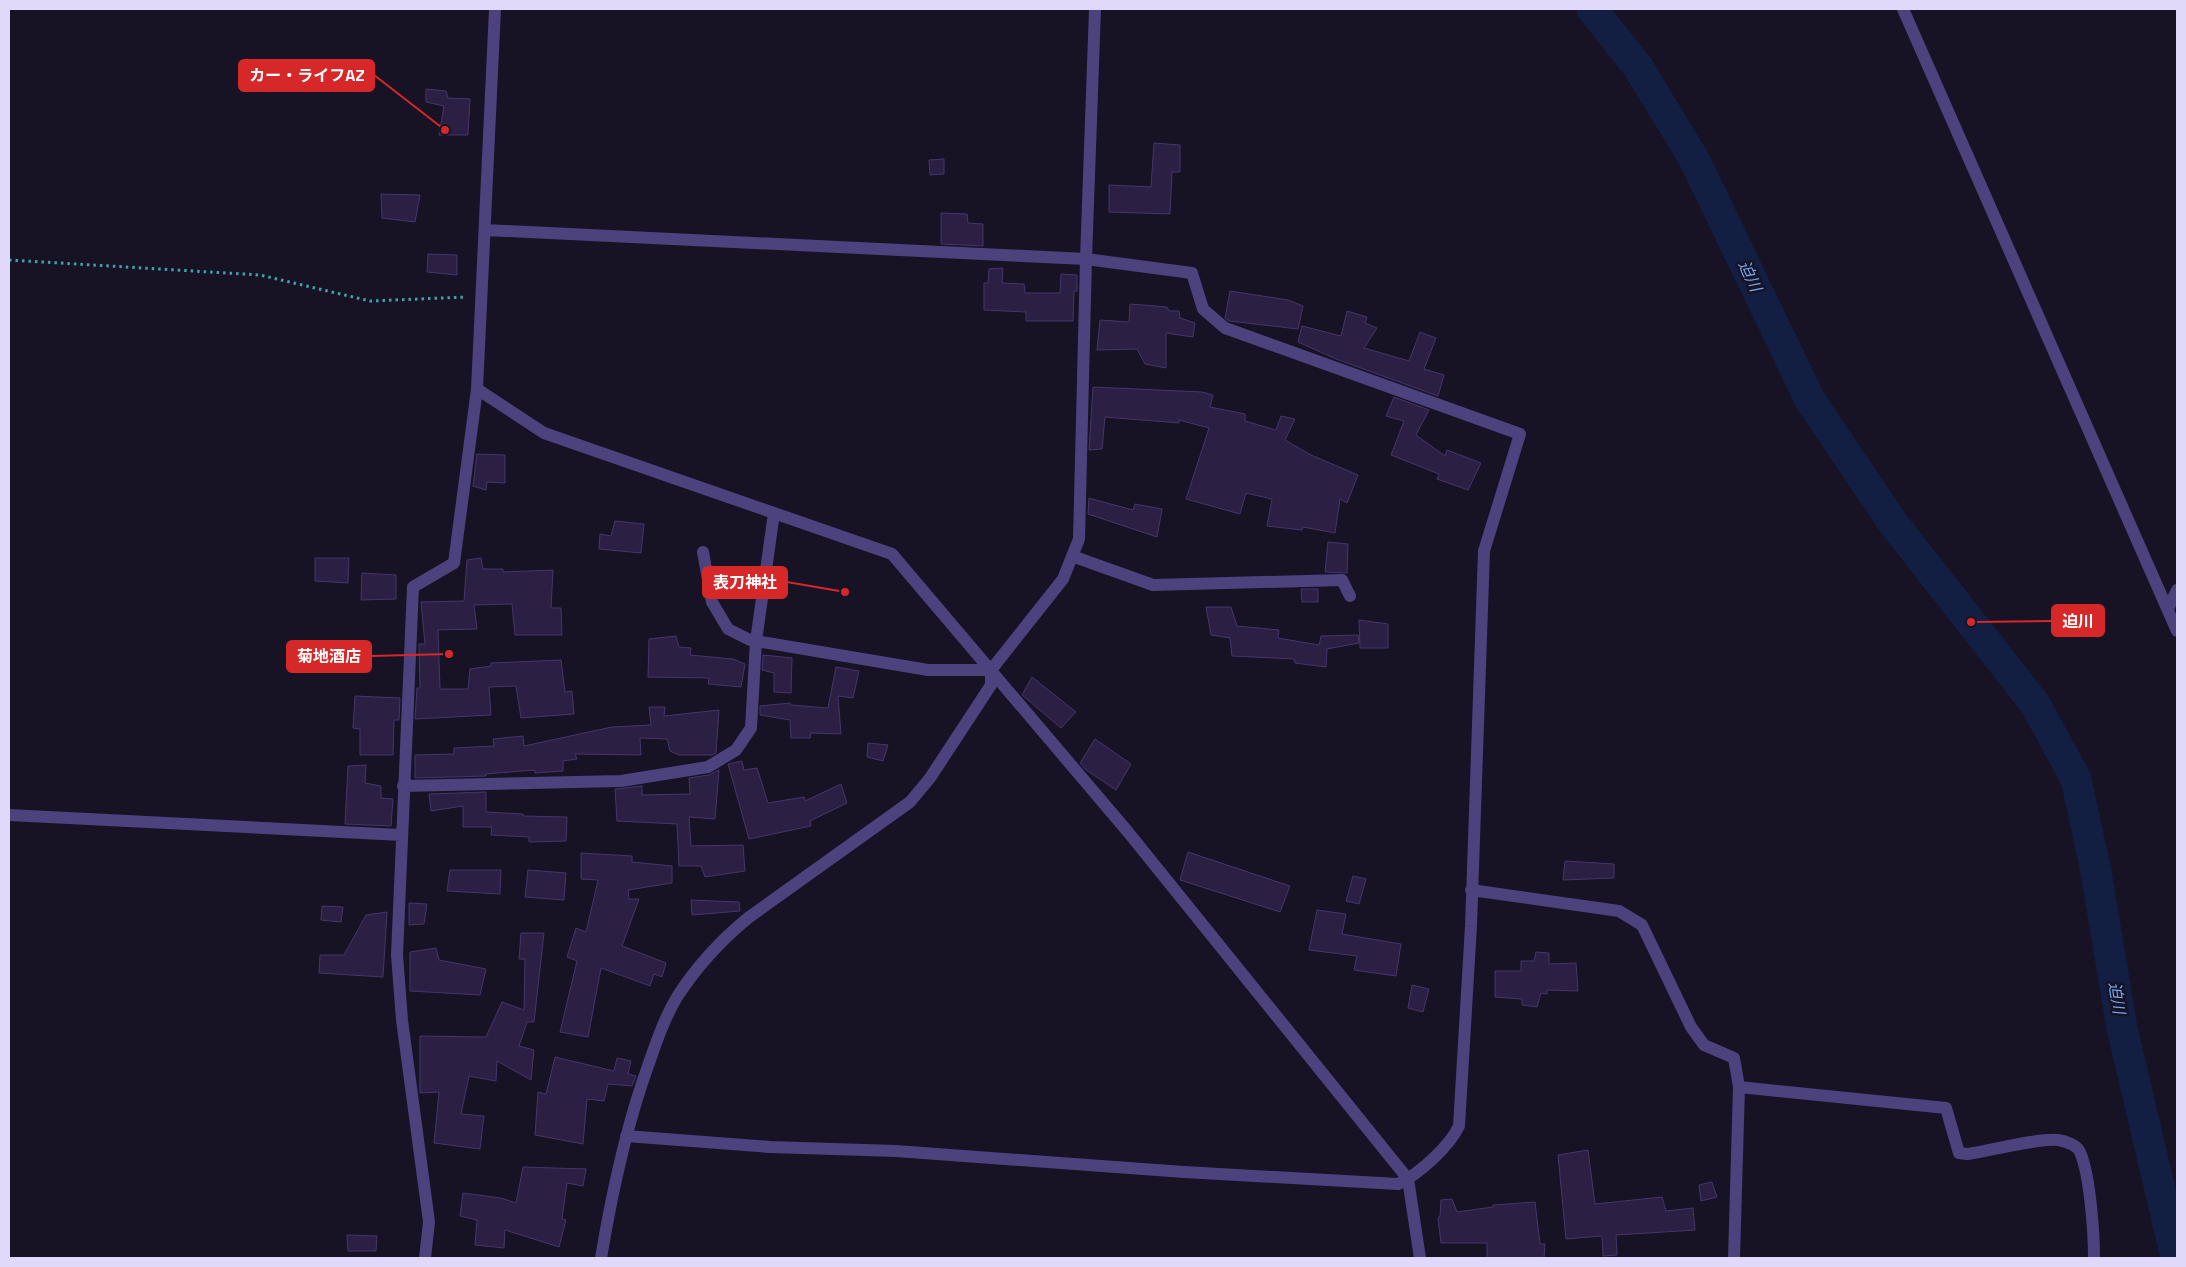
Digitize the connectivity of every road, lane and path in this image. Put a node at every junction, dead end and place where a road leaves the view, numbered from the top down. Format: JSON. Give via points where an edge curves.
{"nodes":[{"id":1,"x":495,"y":9,"type":"edge"},
{"id":2,"x":1095,"y":9,"type":"edge"},
{"id":3,"x":1902,"y":9,"type":"edge"},
{"id":4,"x":484,"y":230,"type":"junction"},
{"id":5,"x":1086,"y":258,"type":"junction"},
{"id":6,"x":9,"y":260,"type":"edge"},
{"id":7,"x":480,"y":296,"type":"junction"},
{"id":8,"x":477,"y":389,"type":"junction"},
{"id":9,"x":774,"y":513,"type":"junction"},
{"id":10,"x":703,"y":552,"type":"dead end"},
{"id":11,"x":1072,"y":556,"type":"junction"},
{"id":12,"x":2177,"y":590,"type":"edge"},
{"id":13,"x":1350,"y":596,"type":"dead end"},
{"id":14,"x":2168,"y":609,"type":"junction"},
{"id":15,"x":2177,"y":631,"type":"edge"},
{"id":16,"x":756,"y":641,"type":"junction"},
{"id":17,"x":991,"y":670,"type":"junction"},
{"id":18,"x":403,"y":786,"type":"junction"},
{"id":19,"x":9,"y":815,"type":"edge"},
{"id":20,"x":401,"y":835,"type":"junction"},
{"id":21,"x":1471,"y":890,"type":"junction"},
{"id":22,"x":1739,"y":1087,"type":"junction"},
{"id":23,"x":626,"y":1136,"type":"junction"},
{"id":24,"x":1408,"y":1179,"type":"junction"},
{"id":25,"x":425,"y":1258,"type":"edge"},
{"id":26,"x":601,"y":1258,"type":"edge"},
{"id":27,"x":1420,"y":1258,"type":"edge"},
{"id":28,"x":1734,"y":1258,"type":"edge"},
{"id":29,"x":2094,"y":1258,"type":"edge"}],
"edges":[{"from":1,"to":4,"type":"street"},
{"from":2,"to":5,"type":"street"},
{"from":3,"to":14,"type":"street"},
{"from":4,"to":5,"type":"street"},
{"from":4,"to":7,"type":"street"},
{"from":5,"to":11,"type":"street","via":[[1079,539]]},
{"from":5,"to":21,"type":"street","via":[[1192,273],[1203,310],[1225,328],[1520,434],[1484,551]]},
{"from":6,"to":7,"type":"path","via":[[260,275],[370,301]]},
{"from":7,"to":8,"type":"street"},
{"from":8,"to":9,"type":"street","via":[[544,433]]},
{"from":8,"to":18,"type":"street","via":[[454,563],[413,587]]},
{"from":9,"to":16,"type":"street"},
{"from":9,"to":17,"type":"street","via":[[892,554]]},
{"from":10,"to":16,"type":"street","via":[[712,602],[728,629]]},
{"from":11,"to":13,"type":"street","via":[[1153,585],[1342,580]]},
{"from":11,"to":17,"type":"street","via":[[1063,579]]},
{"from":12,"to":14,"type":"street"},
{"from":14,"to":15,"type":"street"},
{"from":16,"to":17,"type":"street","via":[[928,670]]},
{"from":16,"to":18,"type":"street","via":[[751,728],[736,750],[708,768],[621,781]]},
{"from":17,"to":23,"type":"street","via":[[991,685],[930,778],[910,802],[748,918],[725,938],[691,977],[664,1022],[635,1100]]},
{"from":17,"to":24,"type":"street","via":[[1128,832]]},
{"from":18,"to":20,"type":"street"},
{"from":19,"to":20,"type":"street"},
{"from":20,"to":25,"type":"street","via":[[397,955],[402,1020],[429,1222]]},
{"from":21,"to":22,"type":"street","via":[[1619,911],[1642,925],[1704,1045],[1734,1058]]},
{"from":21,"to":24,"type":"street","via":[[1459,1126],[1453,1140]]},
{"from":22,"to":28,"type":"street"},
{"from":22,"to":29,"type":"street","via":[[1946,1108],[1959,1153],[2042,1141],[2070,1143],[2080,1151],[2087,1179]]},
{"from":23,"to":24,"type":"street","via":[[1398,1184]]},
{"from":23,"to":26,"type":"street"},
{"from":24,"to":27,"type":"street"}]}
